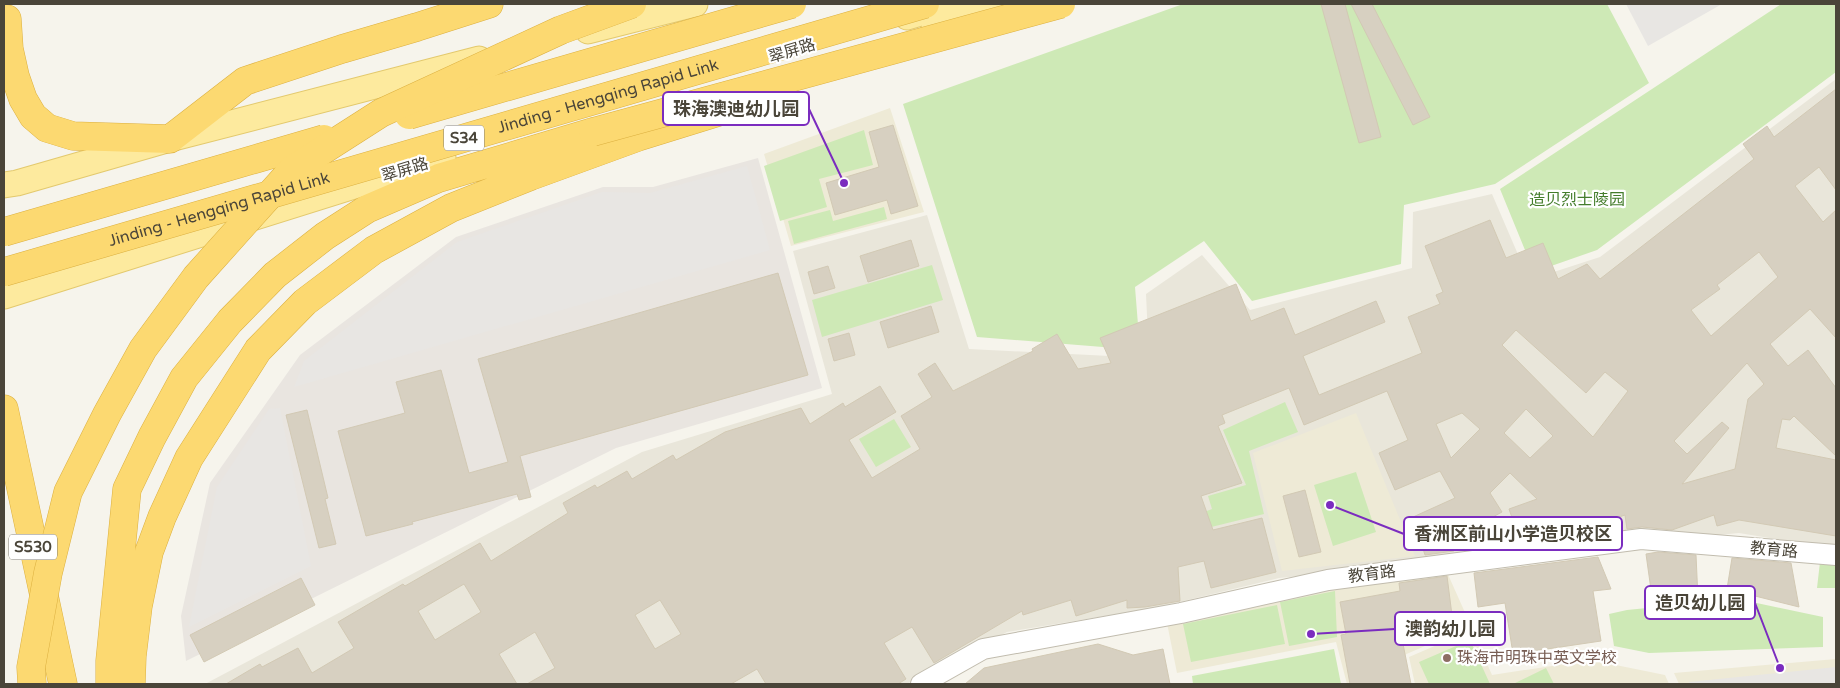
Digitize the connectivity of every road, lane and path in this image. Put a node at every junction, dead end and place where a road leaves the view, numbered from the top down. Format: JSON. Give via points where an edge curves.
{"nodes":[{"id":1,"x":488,"y":4,"type":"edge"},
{"id":2,"x":632,"y":4,"type":"edge"},
{"id":3,"x":695,"y":4,"type":"edge"},
{"id":4,"x":792,"y":4,"type":"edge"},
{"id":5,"x":924,"y":4,"type":"edge"},
{"id":6,"x":951,"y":4,"type":"edge"},
{"id":7,"x":989,"y":4,"type":"edge"},
{"id":8,"x":1061,"y":4,"type":"edge"},
{"id":9,"x":7,"y":18,"type":"edge"},
{"id":10,"x":829,"y":78,"type":"joint"},
{"id":11,"x":170,"y":139,"type":"junction"},
{"id":12,"x":4,"y":185,"type":"edge"},
{"id":13,"x":4,"y":232,"type":"edge"},
{"id":14,"x":4,"y":272,"type":"edge"},
{"id":15,"x":4,"y":296,"type":"edge"},
{"id":16,"x":4,"y":409,"type":"edge"},
{"id":17,"x":1836,"y":555,"type":"edge"},
{"id":18,"x":32,"y":684,"type":"edge"},
{"id":19,"x":64,"y":684,"type":"edge"},
{"id":20,"x":110,"y":684,"type":"edge"},
{"id":21,"x":131,"y":684,"type":"edge"},
{"id":22,"x":922,"y":684,"type":"edge"}],
"edges":[{"from":1,"to":11,"type":"highway","via":[[245,81]]},
{"from":2,"to":18,"type":"highway","bridge":true,"via":[[561,30],[381,112],[292,170],[196,277],[143,349],[68,492],[48,573],[31,667]]},
{"from":3,"to":11,"type":"main road"},
{"from":4,"to":13,"type":"highway","number":"S34","bridge":true},
{"from":5,"to":14,"type":"highway","name":"Jinding - Hengqing Rapid Link","number":"S34","bridge":true},
{"from":6,"to":15,"type":"main road","name":"翠屏路","via":[[552,124]]},
{"from":7,"to":10,"type":"main road"},
{"from":8,"to":20,"type":"highway","bridge":true,"via":[[593,132],[439,178],[366,209],[325,236],[274,275],[230,321],[184,378],[127,489]]},
{"from":9,"to":11,"type":"highway","via":[[14,76],[33,116],[47,128],[72,136]]},
{"from":10,"to":21,"type":"highway","via":[[638,137],[451,208],[374,250],[305,302],[258,350],[189,458],[162,517],[149,552],[138,606]]},
{"from":11,"to":12,"type":"main road"},
{"from":16,"to":19,"type":"highway","number":"S530"},
{"from":17,"to":22,"type":"street","name":"教育路","via":[[1640,539],[1328,580],[1181,613],[983,650]]}]}
